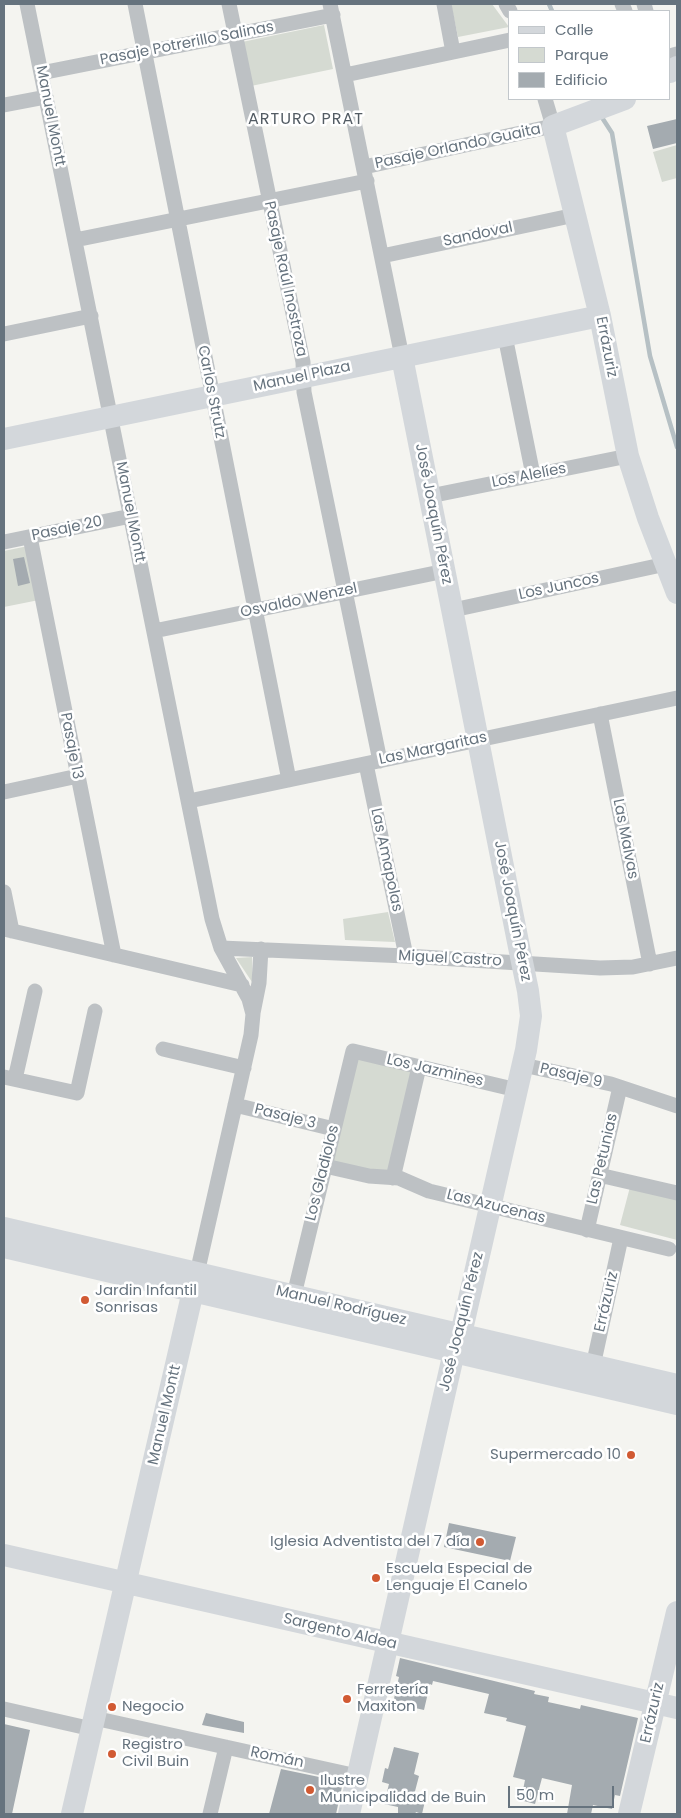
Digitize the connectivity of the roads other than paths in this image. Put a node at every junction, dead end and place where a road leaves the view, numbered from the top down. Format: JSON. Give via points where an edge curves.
{"nodes":[{"id":1,"x":27,"y":4,"type":"edge"},
{"id":2,"x":135,"y":4,"type":"edge"},
{"id":3,"x":229,"y":4,"type":"edge"},
{"id":4,"x":444,"y":4,"type":"edge"},
{"id":5,"x":332,"y":9,"type":"edge"},
{"id":6,"x":235,"y":34,"type":"junction"},
{"id":7,"x":508,"y":40,"type":"edge"},
{"id":8,"x":145,"y":52,"type":"junction"},
{"id":9,"x":453,"y":52,"type":"junction"},
{"id":10,"x":41,"y":73,"type":"junction"},
{"id":11,"x":345,"y":75,"type":"junction"},
{"id":12,"x":46,"y":97,"type":"junction"},
{"id":13,"x":544,"y":100,"type":"edge"},
{"id":14,"x":4,"y":105,"type":"edge"},
{"id":15,"x":611,"y":105,"type":"edge"},
{"id":16,"x":553,"y":126,"type":"junction"},
{"id":17,"x":365,"y":174,"type":"junction"},
{"id":18,"x":269,"y":201,"type":"junction"},
{"id":19,"x":575,"y":214,"type":"junction"},
{"id":20,"x":178,"y":220,"type":"junction"},
{"id":21,"x":75,"y":240,"type":"junction"},
{"id":22,"x":382,"y":256,"type":"junction"},
{"id":23,"x":91,"y":316,"type":"junction"},
{"id":24,"x":600,"y":316,"type":"junction"},
{"id":25,"x":4,"y":334,"type":"edge"},
{"id":26,"x":504,"y":336,"type":"junction"},
{"id":27,"x":402,"y":357,"type":"junction"},
{"id":28,"x":303,"y":377,"type":"junction"},
{"id":29,"x":212,"y":396,"type":"junction"},
{"id":30,"x":111,"y":417,"type":"junction"},
{"id":31,"x":4,"y":439,"type":"edge"},
{"id":32,"x":628,"y":456,"type":"junction"},
{"id":33,"x":532,"y":476,"type":"junction"},
{"id":34,"x":430,"y":496,"type":"junction"},
{"id":35,"x":131,"y":516,"type":"junction"},
{"id":36,"x":30,"y":537,"type":"junction"},
{"id":37,"x":4,"y":542,"type":"edge"},
{"id":38,"x":666,"y":564,"type":"junction"},
{"id":39,"x":445,"y":571,"type":"junction"},
{"id":40,"x":345,"y":592,"type":"junction"},
{"id":41,"x":677,"y":593,"type":"edge"},
{"id":42,"x":255,"y":610,"type":"junction"},
{"id":43,"x":452,"y":610,"type":"junction"},
{"id":44,"x":154,"y":631,"type":"junction"},
{"id":45,"x":677,"y":698,"type":"edge"},
{"id":46,"x":600,"y":714,"type":"junction"},
{"id":47,"x":478,"y":740,"type":"junction"},
{"id":48,"x":373,"y":762,"type":"junction"},
{"id":49,"x":78,"y":776,"type":"junction"},
{"id":50,"x":289,"y":780,"type":"junction"},
{"id":51,"x":4,"y":792,"type":"edge"},
{"id":52,"x":188,"y":801,"type":"junction"},
{"id":53,"x":4,"y":892,"type":"edge"},
{"id":54,"x":8,"y":930,"type":"edge"},
{"id":55,"x":221,"y":948,"type":"junction"},
{"id":56,"x":261,"y":949,"type":"junction"},
{"id":57,"x":114,"y":955,"type":"junction"},
{"id":58,"x":406,"y":956,"type":"junction"},
{"id":59,"x":677,"y":958,"type":"edge"},
{"id":60,"x":523,"y":963,"type":"junction"},
{"id":61,"x":650,"y":964,"type":"junction"},
{"id":62,"x":242,"y":985,"type":"junction"},
{"id":63,"x":35,"y":992,"type":"dead end"},
{"id":64,"x":95,"y":1011,"type":"dead end"},
{"id":65,"x":253,"y":1014,"type":"junction"},
{"id":66,"x":163,"y":1049,"type":"dead end"},
{"id":67,"x":353,"y":1051,"type":"joint"},
{"id":68,"x":523,"y":1064,"type":"junction"},
{"id":69,"x":419,"y":1067,"type":"junction"},
{"id":70,"x":244,"y":1068,"type":"junction"},
{"id":71,"x":9,"y":1078,"type":"edge"},
{"id":72,"x":620,"y":1087,"type":"junction"},
{"id":73,"x":517,"y":1090,"type":"junction"},
{"id":74,"x":235,"y":1105,"type":"junction"},
{"id":75,"x":677,"y":1106,"type":"edge"},
{"id":76,"x":334,"y":1129,"type":"junction"},
{"id":77,"x":325,"y":1166,"type":"junction"},
{"id":78,"x":600,"y":1175,"type":"junction"},
{"id":79,"x":393,"y":1178,"type":"junction"},
{"id":80,"x":677,"y":1193,"type":"edge"},
{"id":81,"x":490,"y":1206,"type":"junction"},
{"id":82,"x":4,"y":1228,"type":"edge"},
{"id":83,"x":587,"y":1230,"type":"junction"},
{"id":84,"x":621,"y":1238,"type":"junction"},
{"id":85,"x":4,"y":1247,"type":"edge"},
{"id":86,"x":669,"y":1249,"type":"dead end"},
{"id":87,"x":195,"y":1282,"type":"junction"},
{"id":88,"x":294,"y":1296,"type":"junction"},
{"id":89,"x":457,"y":1343,"type":"junction"},
{"id":90,"x":593,"y":1366,"type":"junction"},
{"id":91,"x":677,"y":1385,"type":"edge"},
{"id":92,"x":677,"y":1404,"type":"edge"},
{"id":93,"x":4,"y":1555,"type":"edge"},
{"id":94,"x":126,"y":1582,"type":"junction"},
{"id":95,"x":677,"y":1612,"type":"edge"},
{"id":96,"x":388,"y":1642,"type":"junction"},
{"id":97,"x":666,"y":1706,"type":"edge"},
{"id":98,"x":4,"y":1709,"type":"edge"},
{"id":99,"x":93,"y":1723,"type":"junction"},
{"id":100,"x":226,"y":1747,"type":"junction"},
{"id":101,"x":357,"y":1776,"type":"junction"},
{"id":102,"x":72,"y":1814,"type":"edge"},
{"id":103,"x":210,"y":1814,"type":"edge"},
{"id":104,"x":349,"y":1814,"type":"edge"},
{"id":105,"x":629,"y":1814,"type":"edge"}],
"edges":[{"from":1,"to":10,"type":"street","name":"Manuel Montt"},
{"from":2,"to":8,"type":"street","name":"Carlos Strutz"},
{"from":3,"to":6,"type":"street","name":"Pasaje Raúl Inostroza"},
{"from":4,"to":9,"type":"street"},
{"from":5,"to":6,"type":"street","name":"Pasaje Potrerillo Salinas"},
{"from":5,"to":11,"type":"street","name":"José Joaquín Pérez"},
{"from":6,"to":8,"type":"street","name":"Pasaje Potrerillo Salinas"},
{"from":6,"to":18,"type":"street","name":"Pasaje Raúl Inostroza"},
{"from":7,"to":9,"type":"street"},
{"from":8,"to":10,"type":"street","name":"Pasaje Potrerillo Salinas"},
{"from":8,"to":20,"type":"street","name":"Carlos Strutz"},
{"from":9,"to":11,"type":"street"},
{"from":10,"to":12,"type":"street","name":"Manuel Montt"},
{"from":11,"to":17,"type":"street","name":"José Joaquín Pérez"},
{"from":12,"to":14,"type":"street"},
{"from":12,"to":21,"type":"street","name":"Manuel Montt"},
{"from":13,"to":16,"type":"street","name":"Errázuriz"},
{"from":15,"to":16,"type":"street"},
{"from":16,"to":17,"type":"street","name":"Pasaje Orlando Guaita"},
{"from":16,"to":19,"type":"street","name":"Errázuriz"},
{"from":17,"to":18,"type":"street","name":"Pasaje Orlando Guaita"},
{"from":17,"to":22,"type":"street","name":"José Joaquín Pérez"},
{"from":18,"to":20,"type":"street","name":"Pasaje Orlando Guaita"},
{"from":18,"to":28,"type":"street","name":"Pasaje Raúl Inostroza","via":[[303,362]]},
{"from":19,"to":22,"type":"street","name":"Sandoval"},
{"from":19,"to":24,"type":"street","name":"Errázuriz"},
{"from":20,"to":21,"type":"street","name":"Pasaje Orlando Guaita"},
{"from":20,"to":29,"type":"street","name":"Carlos Strutz"},
{"from":21,"to":23,"type":"street","name":"Manuel Montt"},
{"from":22,"to":27,"type":"street","name":"José Joaquín Pérez"},
{"from":23,"to":25,"type":"street"},
{"from":23,"to":30,"type":"street","name":"Manuel Montt"},
{"from":24,"to":26,"type":"street","name":"Manuel Plaza"},
{"from":24,"to":32,"type":"street","name":"Errázuriz"},
{"from":26,"to":27,"type":"street","name":"Manuel Plaza"},
{"from":26,"to":33,"type":"street"},
{"from":27,"to":28,"type":"street","name":"Manuel Plaza"},
{"from":27,"to":34,"type":"street","name":"José Joaquín Pérez"},
{"from":28,"to":29,"type":"street","name":"Manuel Plaza"},
{"from":28,"to":40,"type":"street","name":"Pasaje Raúl Inostroza"},
{"from":29,"to":30,"type":"street","name":"Manuel Plaza"},
{"from":29,"to":42,"type":"street","name":"Carlos Strutz"},
{"from":30,"to":31,"type":"street","name":"Manuel Plaza"},
{"from":30,"to":35,"type":"street","name":"Manuel Montt"},
{"from":32,"to":33,"type":"street","name":"Los Alelíes"},
{"from":32,"to":38,"type":"street","name":"Errázuriz"},
{"from":33,"to":34,"type":"street","name":"Los Alelíes"},
{"from":34,"to":39,"type":"street","name":"José Joaquín Pérez"},
{"from":35,"to":36,"type":"street","name":"Pasaje 20"},
{"from":35,"to":44,"type":"street","name":"Manuel Montt"},
{"from":36,"to":37,"type":"street","name":"Pasaje 20"},
{"from":36,"to":49,"type":"street","name":"Pasaje 13"},
{"from":38,"to":41,"type":"street","name":"Errázuriz"},
{"from":38,"to":43,"type":"street","name":"Los Juncos"},
{"from":39,"to":40,"type":"street","name":"Osvaldo Wenzel"},
{"from":39,"to":43,"type":"street","name":"José Joaquín Pérez"},
{"from":40,"to":42,"type":"street","name":"Osvaldo Wenzel"},
{"from":40,"to":48,"type":"street","name":"Pasaje Raúl Inostroza"},
{"from":42,"to":44,"type":"street","name":"Osvaldo Wenzel"},
{"from":42,"to":50,"type":"street","name":"Carlos Strutz"},
{"from":43,"to":47,"type":"street","name":"José Joaquín Pérez"},
{"from":44,"to":52,"type":"street","name":"Manuel Montt"},
{"from":45,"to":46,"type":"street","name":"Las Margaritas"},
{"from":46,"to":47,"type":"street","name":"Las Margaritas"},
{"from":46,"to":61,"type":"street","name":"Las Malvas"},
{"from":47,"to":48,"type":"street","name":"Las Margaritas"},
{"from":47,"to":60,"type":"street","name":"José Joaquín Pérez"},
{"from":48,"to":50,"type":"street","name":"Las Margaritas"},
{"from":48,"to":58,"type":"street","name":"Las Amapolas"},
{"from":49,"to":51,"type":"street"},
{"from":49,"to":57,"type":"street","name":"Pasaje 13"},
{"from":50,"to":52,"type":"street","name":"Las Margaritas"},
{"from":52,"to":55,"type":"street","name":"Manuel Montt"},
{"from":53,"to":54,"type":"street"},
{"from":54,"to":57,"type":"street"},
{"from":55,"to":56,"type":"street","name":"Miguel Castro"},
{"from":55,"to":62,"type":"street","name":"Manuel Montt"},
{"from":56,"to":58,"type":"street","name":"Miguel Castro"},
{"from":56,"to":65,"type":"street","name":"Manuel Montt"},
{"from":57,"to":62,"type":"street"},
{"from":58,"to":60,"type":"street","name":"Miguel Castro"},
{"from":59,"to":61,"type":"street","name":"Miguel Castro"},
{"from":60,"to":61,"type":"street","name":"Miguel Castro","via":[[600,968]]},
{"from":60,"to":68,"type":"street","name":"José Joaquín Pérez","via":[[530,1033]]},
{"from":62,"to":65,"type":"street","name":"Manuel Montt"},
{"from":63,"to":71,"type":"street"},
{"from":64,"to":71,"type":"street","via":[[77,1093]]},
{"from":65,"to":70,"type":"street","name":"Manuel Montt"},
{"from":66,"to":70,"type":"street"},
{"from":67,"to":69,"type":"street","name":"Los Jazmines"},
{"from":67,"to":76,"type":"street","name":"Los Gladiolos"},
{"from":68,"to":72,"type":"street","name":"Pasaje 9"},
{"from":68,"to":73,"type":"street","name":"José Joaquín Pérez"},
{"from":69,"to":73,"type":"street","name":"Los Jazmines"},
{"from":69,"to":79,"type":"street"},
{"from":70,"to":74,"type":"street","name":"Manuel Montt"},
{"from":72,"to":75,"type":"street","name":"Pasaje 9"},
{"from":72,"to":78,"type":"street","name":"Las Petunias"},
{"from":73,"to":81,"type":"street","name":"José Joaquín Pérez"},
{"from":74,"to":76,"type":"street","name":"Pasaje 3"},
{"from":74,"to":87,"type":"street","name":"Manuel Montt"},
{"from":76,"to":77,"type":"street","name":"Los Gladiolos"},
{"from":77,"to":79,"type":"street","name":"Las Azucenas"},
{"from":77,"to":88,"type":"street","name":"Los Gladiolos"},
{"from":78,"to":80,"type":"street"},
{"from":78,"to":83,"type":"street","name":"Las Petunias"},
{"from":79,"to":81,"type":"street","name":"Las Azucenas"},
{"from":81,"to":83,"type":"street","name":"Las Azucenas"},
{"from":81,"to":89,"type":"street","name":"José Joaquín Pérez"},
{"from":82,"to":87,"type":"street","name":"Manuel Rodríguez"},
{"from":83,"to":84,"type":"street","name":"Las Azucenas"},
{"from":84,"to":86,"type":"street","name":"Las Azucenas"},
{"from":84,"to":90,"type":"street","name":"Errázuriz"},
{"from":85,"to":87,"type":"street","name":"Manuel Rodríguez"},
{"from":87,"to":88,"type":"street","name":"Manuel Rodríguez"},
{"from":87,"to":89,"type":"street","name":"Manuel Rodríguez"},
{"from":87,"to":94,"type":"street","name":"Manuel Montt"},
{"from":88,"to":89,"type":"street","name":"Manuel Rodríguez"},
{"from":89,"to":90,"type":"street","name":"Manuel Rodríguez"},
{"from":89,"to":92,"type":"street","name":"Manuel Rodríguez"},
{"from":89,"to":96,"type":"street","name":"José Joaquín Pérez"},
{"from":90,"to":91,"type":"street","name":"Manuel Rodríguez"},
{"from":93,"to":94,"type":"street","name":"Sargento Aldea"},
{"from":94,"to":96,"type":"street","name":"Sargento Aldea"},
{"from":94,"to":99,"type":"street","name":"Manuel Montt"},
{"from":95,"to":97,"type":"street","name":"Errázuriz"},
{"from":96,"to":97,"type":"street","name":"Sargento Aldea"},
{"from":96,"to":101,"type":"street","name":"José Joaquín Pérez"},
{"from":97,"to":105,"type":"street","name":"Errázuriz"},
{"from":98,"to":99,"type":"street","name":"Román"},
{"from":99,"to":100,"type":"street","name":"Román"},
{"from":99,"to":102,"type":"street","name":"Manuel Montt"},
{"from":100,"to":101,"type":"street","name":"Román"},
{"from":100,"to":103,"type":"street"},
{"from":101,"to":104,"type":"street","name":"José Joaquín Pérez"}]}
